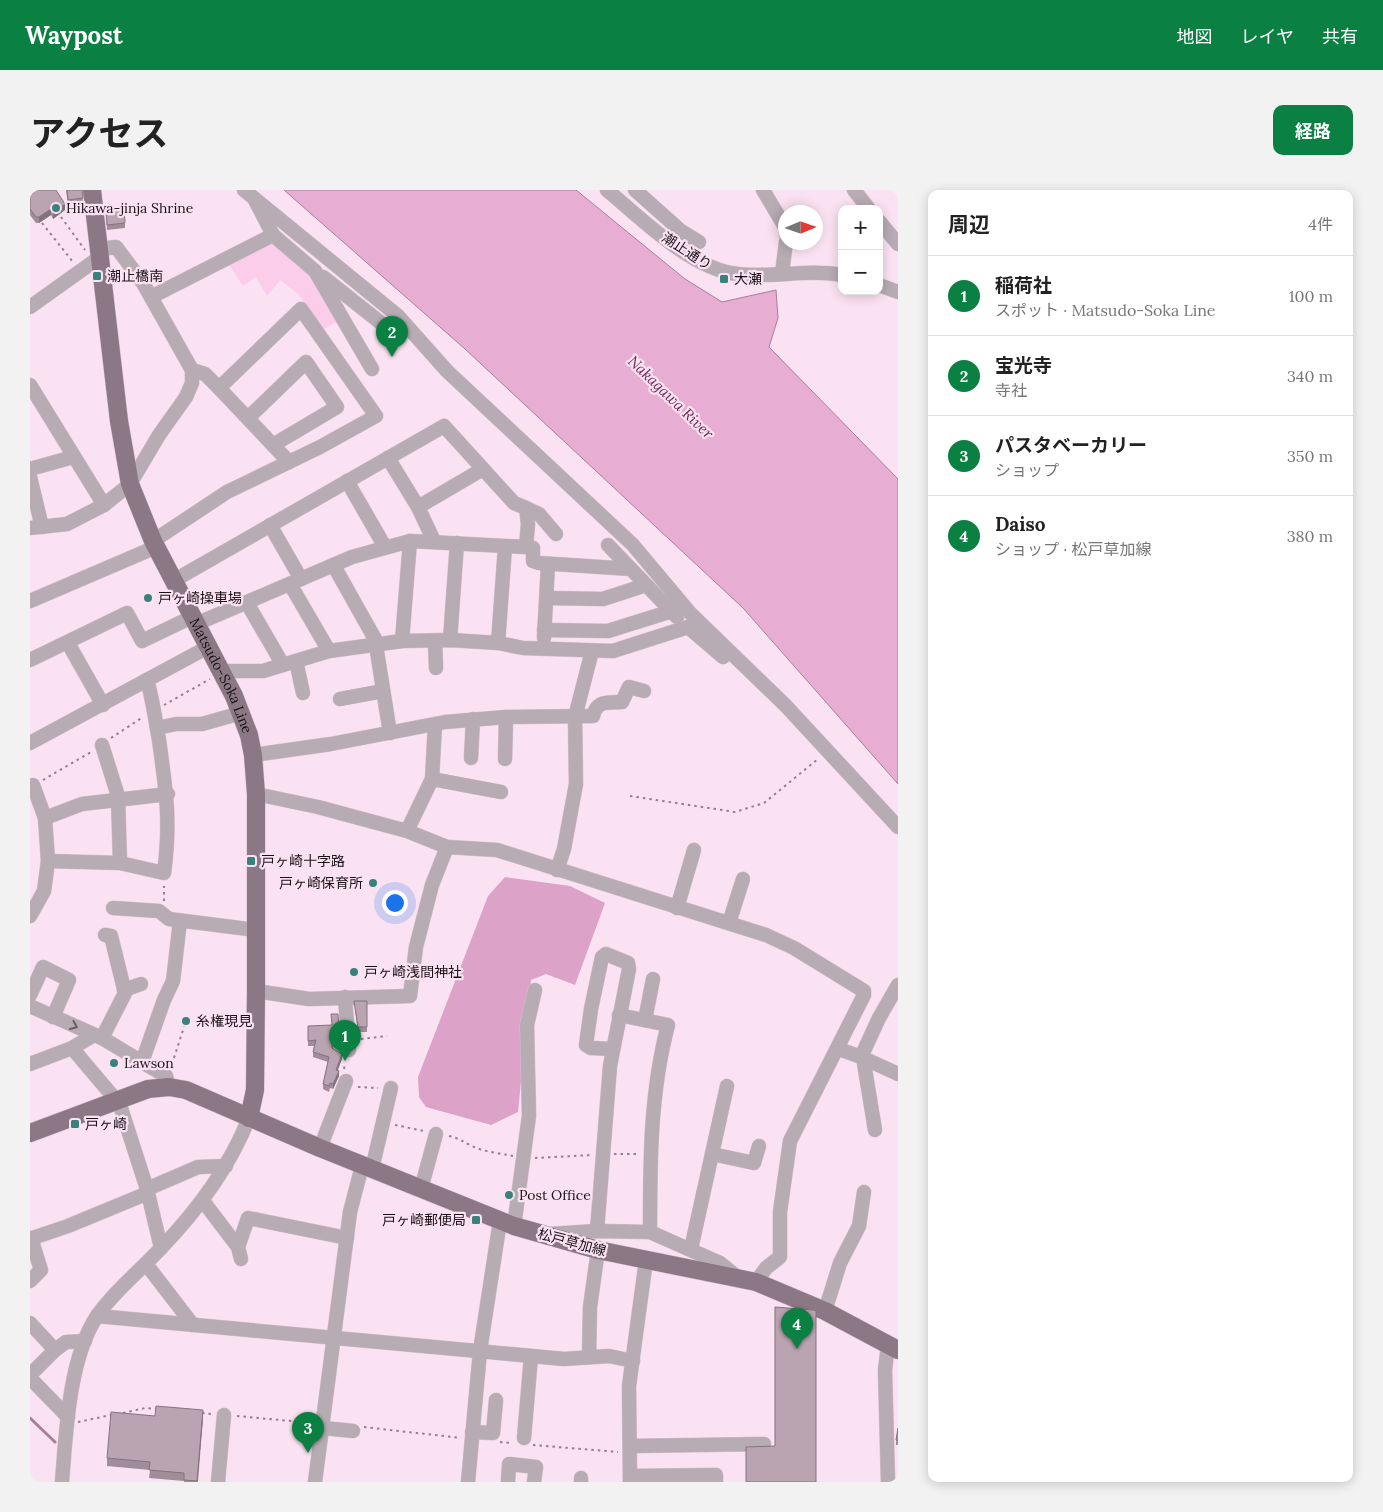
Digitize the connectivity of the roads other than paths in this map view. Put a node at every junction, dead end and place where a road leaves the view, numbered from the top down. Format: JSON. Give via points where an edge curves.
{"nodes":[{"id":1,"x":92,"y":190,"type":"edge"},
{"id":2,"x":607,"y":190,"type":"edge"},
{"id":3,"x":635,"y":190,"type":"edge"},
{"id":4,"x":763,"y":190,"type":"edge"},
{"id":5,"x":854,"y":190,"type":"edge"},
{"id":6,"x":249,"y":193,"type":"edge"},
{"id":7,"x":867,"y":205,"type":"edge"},
{"id":8,"x":778,"y":215,"type":"edge"},
{"id":9,"x":883,"y":226,"type":"edge"},
{"id":10,"x":273,"y":235,"type":"junction"},
{"id":11,"x":699,"y":242,"type":"dead end"},
{"id":12,"x":898,"y":244,"type":"edge"},
{"id":13,"x":785,"y":250,"type":"edge"},
{"id":14,"x":98,"y":256,"type":"junction"},
{"id":15,"x":315,"y":272,"type":"junction"},
{"id":16,"x":782,"y":272,"type":"junction"},
{"id":17,"x":838,"y":275,"type":"edge"},
{"id":18,"x":883,"y":286,"type":"edge"},
{"id":19,"x":898,"y":292,"type":"edge"},
{"id":20,"x":152,"y":297,"type":"junction"},
{"id":21,"x":30,"y":306,"type":"edge"},
{"id":22,"x":381,"y":323,"type":"dead end"},
{"id":23,"x":192,"y":370,"type":"junction"},
{"id":24,"x":352,"y":381,"type":"junction"},
{"id":25,"x":30,"y":385,"type":"edge"},
{"id":26,"x":220,"y":388,"type":"junction"},
{"id":27,"x":248,"y":418,"type":"junction"},
{"id":28,"x":273,"y":445,"type":"junction"},
{"id":29,"x":73,"y":457,"type":"junction"},
{"id":30,"x":388,"y":458,"type":"junction"},
{"id":31,"x":289,"y":462,"type":"junction"},
{"id":32,"x":30,"y":469,"type":"edge"},
{"id":33,"x":483,"y":469,"type":"junction"},
{"id":34,"x":30,"y":477,"type":"edge"},
{"id":35,"x":347,"y":481,"type":"junction"},
{"id":36,"x":130,"y":484,"type":"junction"},
{"id":37,"x":104,"y":506,"type":"junction"},
{"id":38,"x":418,"y":507,"type":"junction"},
{"id":39,"x":526,"y":508,"type":"junction"},
{"id":40,"x":270,"y":524,"type":"junction"},
{"id":41,"x":36,"y":528,"type":"edge"},
{"id":42,"x":556,"y":534,"type":"dead end"},
{"id":43,"x":410,"y":541,"type":"junction"},
{"id":44,"x":434,"y":541,"type":"junction"},
{"id":45,"x":457,"y":543,"type":"junction"},
{"id":46,"x":154,"y":544,"type":"junction"},
{"id":47,"x":608,"y":545,"type":"dead end"},
{"id":48,"x":385,"y":547,"type":"junction"},
{"id":49,"x":505,"y":547,"type":"junction"},
{"id":50,"x":526,"y":547,"type":"junction"},
{"id":51,"x":548,"y":564,"type":"junction"},
{"id":52,"x":334,"y":566,"type":"junction"},
{"id":53,"x":631,"y":569,"type":"junction"},
{"id":54,"x":656,"y":572,"type":"junction"},
{"id":55,"x":173,"y":581,"type":"junction"},
{"id":56,"x":296,"y":582,"type":"junction"},
{"id":57,"x":645,"y":584,"type":"junction"},
{"id":58,"x":547,"y":598,"type":"junction"},
{"id":59,"x":30,"y":601,"type":"edge"},
{"id":60,"x":247,"y":603,"type":"junction"},
{"id":61,"x":194,"y":620,"type":"junction"},
{"id":62,"x":450,"y":640,"type":"junction"},
{"id":63,"x":402,"y":641,"type":"junction"},
{"id":64,"x":435,"y":641,"type":"junction"},
{"id":65,"x":68,"y":643,"type":"junction"},
{"id":66,"x":376,"y":643,"type":"junction"},
{"id":67,"x":498,"y":643,"type":"junction"},
{"id":68,"x":208,"y":647,"type":"junction"},
{"id":69,"x":592,"y":651,"type":"junction"},
{"id":70,"x":329,"y":652,"type":"junction"},
{"id":71,"x":30,"y":660,"type":"edge"},
{"id":72,"x":289,"y":663,"type":"junction"},
{"id":73,"x":742,"y":664,"type":"junction"},
{"id":74,"x":436,"y":668,"type":"dead end"},
{"id":75,"x":222,"y":672,"type":"junction"},
{"id":76,"x":147,"y":680,"type":"junction"},
{"id":77,"x":383,"y":691,"type":"junction"},
{"id":78,"x":644,"y":692,"type":"dead end"},
{"id":79,"x":303,"y":693,"type":"dead end"},
{"id":80,"x":340,"y":699,"type":"dead end"},
{"id":81,"x":103,"y":705,"type":"junction"},
{"id":82,"x":242,"y":713,"type":"junction"},
{"id":83,"x":506,"y":717,"type":"junction"},
{"id":84,"x":575,"y":717,"type":"junction"},
{"id":85,"x":473,"y":719,"type":"junction"},
{"id":86,"x":435,"y":725,"type":"junction"},
{"id":87,"x":158,"y":728,"type":"junction"},
{"id":88,"x":390,"y":733,"type":"junction"},
{"id":89,"x":30,"y":743,"type":"edge"},
{"id":90,"x":102,"y":745,"type":"road end"},
{"id":91,"x":253,"y":755,"type":"junction"},
{"id":92,"x":471,"y":758,"type":"dead end"},
{"id":93,"x":505,"y":759,"type":"dead end"},
{"id":94,"x":432,"y":779,"type":"junction"},
{"id":95,"x":33,"y":786,"type":"road end"},
{"id":96,"x":501,"y":792,"type":"dead end"},
{"id":97,"x":168,"y":794,"type":"junction"},
{"id":98,"x":256,"y":794,"type":"junction"},
{"id":99,"x":118,"y":799,"type":"junction"},
{"id":100,"x":45,"y":818,"type":"junction"},
{"id":101,"x":898,"y":827,"type":"edge"},
{"id":102,"x":407,"y":831,"type":"junction"},
{"id":103,"x":447,"y":847,"type":"junction"},
{"id":104,"x":694,"y":850,"type":"dead end"},
{"id":105,"x":48,"y":861,"type":"junction"},
{"id":106,"x":120,"y":863,"type":"junction"},
{"id":107,"x":557,"y":870,"type":"junction"},
{"id":108,"x":743,"y":879,"type":"dead end"},
{"id":109,"x":113,"y":908,"type":"dead end"},
{"id":110,"x":677,"y":908,"type":"junction"},
{"id":111,"x":30,"y":916,"type":"edge"},
{"id":112,"x":180,"y":921,"type":"junction"},
{"id":113,"x":729,"y":923,"type":"junction"},
{"id":114,"x":256,"y":930,"type":"junction"},
{"id":115,"x":105,"y":935,"type":"dead end"},
{"id":116,"x":654,"y":979,"type":"dead end"},
{"id":117,"x":141,"y":984,"type":"dead end"},
{"id":118,"x":898,"y":985,"type":"edge"},
{"id":119,"x":124,"y":990,"type":"junction"},
{"id":120,"x":535,"y":990,"type":"dead end"},
{"id":121,"x":256,"y":991,"type":"junction"},
{"id":122,"x":30,"y":995,"type":"edge"},
{"id":123,"x":345,"y":997,"type":"junction"},
{"id":124,"x":30,"y":1006,"type":"edge"},
{"id":125,"x":619,"y":1015,"type":"junction"},
{"id":126,"x":54,"y":1017,"type":"junction"},
{"id":127,"x":645,"y":1020,"type":"junction"},
{"id":128,"x":98,"y":1037,"type":"junction"},
{"id":129,"x":72,"y":1048,"type":"junction"},
{"id":130,"x":613,"y":1048,"type":"junction"},
{"id":131,"x":839,"y":1049,"type":"junction"},
{"id":132,"x":348,"y":1051,"type":"road end"},
{"id":133,"x":862,"y":1057,"type":"junction"},
{"id":134,"x":142,"y":1062,"type":"junction"},
{"id":135,"x":30,"y":1064,"type":"edge"},
{"id":136,"x":898,"y":1074,"type":"edge"},
{"id":137,"x":346,"y":1082,"type":"road end"},
{"id":138,"x":168,"y":1083,"type":"junction"},
{"id":139,"x":726,"y":1086,"type":"dead end"},
{"id":140,"x":391,"y":1088,"type":"road end"},
{"id":141,"x":117,"y":1099,"type":"junction"},
{"id":142,"x":249,"y":1118,"type":"junction"},
{"id":143,"x":875,"y":1130,"type":"dead end"},
{"id":144,"x":30,"y":1133,"type":"edge"},
{"id":145,"x":436,"y":1134,"type":"dead end"},
{"id":146,"x":760,"y":1146,"type":"dead end"},
{"id":147,"x":320,"y":1148,"type":"junction"},
{"id":148,"x":712,"y":1154,"type":"junction"},
{"id":149,"x":226,"y":1166,"type":"junction"},
{"id":150,"x":367,"y":1167,"type":"junction"},
{"id":151,"x":421,"y":1189,"type":"junction"},
{"id":152,"x":147,"y":1191,"type":"junction"},
{"id":153,"x":864,"y":1192,"type":"dead end"},
{"id":154,"x":203,"y":1201,"type":"junction"},
{"id":155,"x":507,"y":1224,"type":"junction"},
{"id":156,"x":597,"y":1231,"type":"junction"},
{"id":157,"x":650,"y":1232,"type":"junction"},
{"id":158,"x":542,"y":1235,"type":"junction"},
{"id":159,"x":347,"y":1238,"type":"junction"},
{"id":160,"x":31,"y":1239,"type":"edge"},
{"id":161,"x":161,"y":1248,"type":"junction"},
{"id":162,"x":598,"y":1250,"type":"junction"},
{"id":163,"x":692,"y":1250,"type":"junction"},
{"id":164,"x":646,"y":1260,"type":"junction"},
{"id":165,"x":146,"y":1264,"type":"junction"},
{"id":166,"x":736,"y":1276,"type":"junction"},
{"id":167,"x":30,"y":1281,"type":"edge"},
{"id":168,"x":756,"y":1282,"type":"junction"},
{"id":169,"x":825,"y":1312,"type":"junction"},
{"id":170,"x":97,"y":1316,"type":"junction"},
{"id":171,"x":30,"y":1323,"type":"edge"},
{"id":172,"x":193,"y":1325,"type":"junction"},
{"id":173,"x":334,"y":1338,"type":"junction"},
{"id":174,"x":85,"y":1341,"type":"junction"},
{"id":175,"x":893,"y":1347,"type":"edge"},
{"id":176,"x":55,"y":1350,"type":"junction"},
{"id":177,"x":480,"y":1351,"type":"junction"},
{"id":178,"x":531,"y":1356,"type":"junction"},
{"id":179,"x":588,"y":1358,"type":"junction"},
{"id":180,"x":633,"y":1361,"type":"junction"},
{"id":181,"x":30,"y":1377,"type":"edge"},
{"id":182,"x":496,"y":1400,"type":"dead end"},
{"id":183,"x":224,"y":1415,"type":"dead end"},
{"id":184,"x":68,"y":1417,"type":"junction"},
{"id":185,"x":323,"y":1428,"type":"junction"},
{"id":186,"x":353,"y":1431,"type":"dead end"},
{"id":187,"x":472,"y":1432,"type":"junction"},
{"id":188,"x":524,"y":1438,"type":"dead end"},
{"id":189,"x":764,"y":1444,"type":"edge"},
{"id":190,"x":630,"y":1446,"type":"junction"},
{"id":191,"x":630,"y":1479,"type":"edge"},
{"id":192,"x":662,"y":1479,"type":"edge"},
{"id":193,"x":62,"y":1482,"type":"edge"},
{"id":194,"x":218,"y":1482,"type":"edge"},
{"id":195,"x":316,"y":1482,"type":"edge"},
{"id":196,"x":468,"y":1482,"type":"edge"},
{"id":197,"x":508,"y":1482,"type":"edge"},
{"id":198,"x":534,"y":1482,"type":"edge"},
{"id":199,"x":716,"y":1482,"type":"edge"},
{"id":200,"x":888,"y":1482,"type":"edge"}],
"edges":[{"from":1,"to":14,"type":"main road","name":"Matsudo-Soka Line"},
{"from":2,"to":16,"type":"street","name":"潮止通り","via":[[668,240],[714,268],[739,274]]},
{"from":3,"to":11,"type":"street","via":[[681,231]]},
{"from":4,"to":8,"type":"street"},
{"from":5,"to":7,"type":"street"},
{"from":6,"to":10,"type":"street"},
{"from":6,"to":54,"type":"street","via":[[398,316],[447,371],[633,545]]},
{"from":9,"to":12,"type":"street"},
{"from":10,"to":15,"type":"street"},
{"from":10,"to":20,"type":"street"},
{"from":13,"to":16,"type":"street"},
{"from":14,"to":20,"type":"street","via":[[116,247]]},
{"from":14,"to":21,"type":"street"},
{"from":14,"to":36,"type":"main road","name":"Matsudo-Soka Line"},
{"from":15,"to":22,"type":"street"},
{"from":15,"to":24,"type":"street","via":[[371,367]]},
{"from":16,"to":17,"type":"street","name":"潮止通り"},
{"from":18,"to":19,"type":"street"},
{"from":20,"to":23,"type":"street"},
{"from":23,"to":26,"type":"street","via":[[204,374]]},
{"from":23,"to":36,"type":"street","via":[[192,383],[186,397],[158,435]]},
{"from":24,"to":26,"type":"street","via":[[301,308]]},
{"from":24,"to":31,"type":"street","via":[[376,416]]},
{"from":25,"to":29,"type":"street"},
{"from":26,"to":27,"type":"street"},
{"from":27,"to":28,"type":"street"},
{"from":27,"to":28,"type":"street","via":[[306,362],[336,407]]},
{"from":28,"to":31,"type":"street"},
{"from":29,"to":32,"type":"street"},
{"from":29,"to":37,"type":"street"},
{"from":30,"to":33,"type":"street","via":[[444,426]]},
{"from":30,"to":35,"type":"street"},
{"from":30,"to":38,"type":"street"},
{"from":31,"to":46,"type":"street","via":[[227,492]]},
{"from":33,"to":38,"type":"street"},
{"from":33,"to":39,"type":"street","via":[[514,502]]},
{"from":34,"to":41,"type":"street"},
{"from":35,"to":40,"type":"street"},
{"from":35,"to":48,"type":"street"},
{"from":36,"to":37,"type":"street"},
{"from":36,"to":46,"type":"main road","name":"Matsudo-Soka Line"},
{"from":37,"to":41,"type":"street","via":[[67,524]]},
{"from":38,"to":44,"type":"street"},
{"from":39,"to":42,"type":"street","via":[[539,514]]},
{"from":39,"to":50,"type":"street"},
{"from":40,"to":55,"type":"street"},
{"from":40,"to":56,"type":"street"},
{"from":43,"to":44,"type":"street"},
{"from":43,"to":48,"type":"street"},
{"from":43,"to":63,"type":"street"},
{"from":44,"to":45,"type":"street"},
{"from":45,"to":49,"type":"street"},
{"from":45,"to":62,"type":"street"},
{"from":46,"to":55,"type":"main road","name":"Matsudo-Soka Line"},
{"from":46,"to":59,"type":"street"},
{"from":47,"to":53,"type":"street"},
{"from":48,"to":52,"type":"street"},
{"from":49,"to":50,"type":"street"},
{"from":49,"to":67,"type":"street"},
{"from":50,"to":51,"type":"street","via":[[533,548],[533,561]]},
{"from":51,"to":53,"type":"street"},
{"from":51,"to":58,"type":"street"},
{"from":52,"to":56,"type":"street"},
{"from":52,"to":66,"type":"street"},
{"from":53,"to":57,"type":"street"},
{"from":54,"to":57,"type":"street"},
{"from":54,"to":73,"type":"street","via":[[690,613]]},
{"from":55,"to":61,"type":"main road","name":"Matsudo-Soka Line"},
{"from":56,"to":60,"type":"street"},
{"from":56,"to":70,"type":"street"},
{"from":57,"to":58,"type":"street","via":[[603,599]]},
{"from":57,"to":58,"type":"street","via":[[676,616],[608,631],[544,636]]},
{"from":60,"to":61,"type":"street"},
{"from":60,"to":72,"type":"street"},
{"from":61,"to":65,"type":"street","via":[[142,641],[127,613]]},
{"from":61,"to":68,"type":"main road","name":"Matsudo-Soka Line"},
{"from":62,"to":64,"type":"street"},
{"from":62,"to":67,"type":"street"},
{"from":63,"to":64,"type":"street"},
{"from":63,"to":66,"type":"street"},
{"from":64,"to":74,"type":"street"},
{"from":65,"to":71,"type":"street"},
{"from":65,"to":81,"type":"street"},
{"from":66,"to":70,"type":"street"},
{"from":66,"to":77,"type":"street"},
{"from":67,"to":69,"type":"street","via":[[522,648]]},
{"from":68,"to":75,"type":"main road","name":"Matsudo-Soka Line"},
{"from":68,"to":76,"type":"street"},
{"from":69,"to":73,"type":"street","via":[[624,648],[688,627],[729,663]]},
{"from":69,"to":84,"type":"street"},
{"from":70,"to":72,"type":"street"},
{"from":72,"to":75,"type":"street","via":[[263,671]]},
{"from":72,"to":79,"type":"street"},
{"from":73,"to":101,"type":"street","via":[[786,706]]},
{"from":75,"to":82,"type":"main road","name":"Matsudo-Soka Line"},
{"from":76,"to":81,"type":"street"},
{"from":76,"to":87,"type":"street"},
{"from":77,"to":80,"type":"street"},
{"from":77,"to":88,"type":"street"},
{"from":78,"to":84,"type":"street","via":[[629,687],[622,702],[599,703],[593,716]]},
{"from":81,"to":89,"type":"street"},
{"from":82,"to":87,"type":"street","via":[[202,724]]},
{"from":82,"to":91,"type":"main road","name":"Matsudo-Soka Line"},
{"from":83,"to":84,"type":"street"},
{"from":83,"to":85,"type":"street"},
{"from":83,"to":93,"type":"street"},
{"from":84,"to":107,"type":"street","via":[[576,784]]},
{"from":85,"to":86,"type":"street"},
{"from":85,"to":92,"type":"street"},
{"from":86,"to":88,"type":"street"},
{"from":86,"to":94,"type":"street"},
{"from":87,"to":97,"type":"street"},
{"from":88,"to":91,"type":"street"},
{"from":90,"to":99,"type":"street"},
{"from":91,"to":98,"type":"main road","name":"Matsudo-Soka Line"},
{"from":94,"to":96,"type":"street"},
{"from":94,"to":102,"type":"street"},
{"from":95,"to":100,"type":"street"},
{"from":97,"to":99,"type":"street"},
{"from":97,"to":106,"type":"street","via":[[169,836],[164,873]]},
{"from":98,"to":102,"type":"street"},
{"from":98,"to":114,"type":"main road","name":"Matsudo-Soka Line"},
{"from":99,"to":100,"type":"street","via":[[82,804]]},
{"from":99,"to":106,"type":"street"},
{"from":100,"to":105,"type":"street"},
{"from":102,"to":103,"type":"street"},
{"from":103,"to":107,"type":"street","via":[[497,850]]},
{"from":103,"to":123,"type":"street","via":[[432,885],[416,946],[410,996]]},
{"from":104,"to":110,"type":"street"},
{"from":105,"to":106,"type":"street"},
{"from":105,"to":111,"type":"street","via":[[44,891]]},
{"from":107,"to":110,"type":"street"},
{"from":108,"to":113,"type":"street"},
{"from":109,"to":112,"type":"street","via":[[159,910],[169,919]]},
{"from":110,"to":113,"type":"street"},
{"from":112,"to":114,"type":"street"},
{"from":112,"to":134,"type":"street","via":[[173,981]]},
{"from":113,"to":131,"type":"street","via":[[794,948],[864,991]]},
{"from":114,"to":121,"type":"main road","name":"Matsudo-Soka Line"},
{"from":115,"to":119,"type":"street","via":[[111,936]]},
{"from":116,"to":127,"type":"street"},
{"from":117,"to":119,"type":"street"},
{"from":118,"to":133,"type":"street"},
{"from":119,"to":128,"type":"street"},
{"from":120,"to":155,"type":"street","via":[[527,1025],[529,1116]]},
{"from":121,"to":123,"type":"street","via":[[308,999]]},
{"from":121,"to":142,"type":"main road","name":"Matsudo-Soka Line","via":[[255,1090]]},
{"from":122,"to":126,"type":"street","via":[[43,967],[70,980]]},
{"from":123,"to":132,"type":"street"},
{"from":124,"to":126,"type":"street"},
{"from":125,"to":127,"type":"street"},
{"from":125,"to":130,"type":"street"},
{"from":125,"to":130,"type":"street","via":[[628,963],[606,954],[602,957],[586,1045]]},
{"from":126,"to":128,"type":"street","one_way":true},
{"from":127,"to":157,"type":"street","via":[[668,1025],[655,1085],[650,1154]]},
{"from":128,"to":129,"type":"street"},
{"from":128,"to":134,"type":"street"},
{"from":129,"to":135,"type":"street"},
{"from":129,"to":141,"type":"street"},
{"from":130,"to":156,"type":"street"},
{"from":131,"to":133,"type":"street"},
{"from":131,"to":168,"type":"street","via":[[790,1141],[780,1212],[780,1257]]},
{"from":133,"to":136,"type":"street"},
{"from":133,"to":143,"type":"street"},
{"from":134,"to":138,"type":"street","via":[[166,1076]]},
{"from":137,"to":147,"type":"street"},
{"from":138,"to":141,"type":"main road"},
{"from":138,"to":142,"type":"main road","name":"松戸草加線"},
{"from":139,"to":148,"type":"street"},
{"from":140,"to":150,"type":"street"},
{"from":141,"to":144,"type":"main road"},
{"from":141,"to":152,"type":"street"},
{"from":142,"to":147,"type":"main road","name":"松戸草加線"},
{"from":142,"to":149,"type":"street"},
{"from":145,"to":151,"type":"street"},
{"from":146,"to":148,"type":"street","via":[[754,1163]]},
{"from":147,"to":150,"type":"main road","name":"松戸草加線"},
{"from":148,"to":163,"type":"street"},
{"from":149,"to":152,"type":"street","via":[[198,1167]]},
{"from":149,"to":154,"type":"street"},
{"from":150,"to":151,"type":"main road","name":"松戸草加線"},
{"from":150,"to":159,"type":"street","via":[[350,1212]]},
{"from":151,"to":155,"type":"main road","name":"松戸草加線"},
{"from":152,"to":160,"type":"street"},
{"from":152,"to":161,"type":"street"},
{"from":153,"to":169,"type":"street","via":[[859,1226],[840,1263]]},
{"from":154,"to":159,"type":"street","via":[[240,1253],[248,1218]]},
{"from":154,"to":161,"type":"street"},
{"from":155,"to":158,"type":"main road","name":"松戸草加線"},
{"from":155,"to":177,"type":"street"},
{"from":156,"to":157,"type":"street"},
{"from":156,"to":158,"type":"street"},
{"from":157,"to":163,"type":"street"},
{"from":158,"to":162,"type":"main road","name":"松戸草加線"},
{"from":159,"to":173,"type":"street"},
{"from":160,"to":167,"type":"street","via":[[41,1270]]},
{"from":161,"to":165,"type":"street"},
{"from":162,"to":164,"type":"main road","name":"松戸草加線"},
{"from":162,"to":179,"type":"street","via":[[590,1308]]},
{"from":163,"to":166,"type":"street","via":[[720,1262]]},
{"from":164,"to":166,"type":"main road","name":"松戸草加線"},
{"from":164,"to":180,"type":"street"},
{"from":165,"to":170,"type":"street"},
{"from":165,"to":172,"type":"street"},
{"from":166,"to":168,"type":"main road","name":"松戸草加線"},
{"from":168,"to":169,"type":"main road","name":"松戸草加線"},
{"from":169,"to":175,"type":"main road","name":"松戸草加線"},
{"from":170,"to":172,"type":"street"},
{"from":170,"to":174,"type":"street"},
{"from":171,"to":176,"type":"street"},
{"from":172,"to":173,"type":"street"},
{"from":173,"to":177,"type":"street"},
{"from":173,"to":185,"type":"street"},
{"from":174,"to":176,"type":"street","via":[[66,1342]]},
{"from":174,"to":184,"type":"street","via":[[74,1378]]},
{"from":175,"to":200,"type":"street","via":[[885,1370]]},
{"from":176,"to":181,"type":"street"},
{"from":177,"to":178,"type":"street"},
{"from":177,"to":187,"type":"street"},
{"from":178,"to":179,"type":"street"},
{"from":178,"to":188,"type":"street"},
{"from":179,"to":180,"type":"street","via":[[609,1356]]},
{"from":180,"to":190,"type":"street","via":[[629,1386]]},
{"from":181,"to":184,"type":"street"},
{"from":182,"to":187,"type":"street","via":[[493,1433]]},
{"from":183,"to":194,"type":"street"},
{"from":184,"to":193,"type":"street"},
{"from":185,"to":186,"type":"street"},
{"from":185,"to":195,"type":"street"},
{"from":187,"to":196,"type":"street"},
{"from":189,"to":190,"type":"street"},
{"from":190,"to":191,"type":"street"},
{"from":191,"to":192,"type":"street"},
{"from":192,"to":199,"type":"street","via":[[716,1475]]},
{"from":197,"to":198,"type":"street","via":[[509,1464],[536,1467]]}]}
